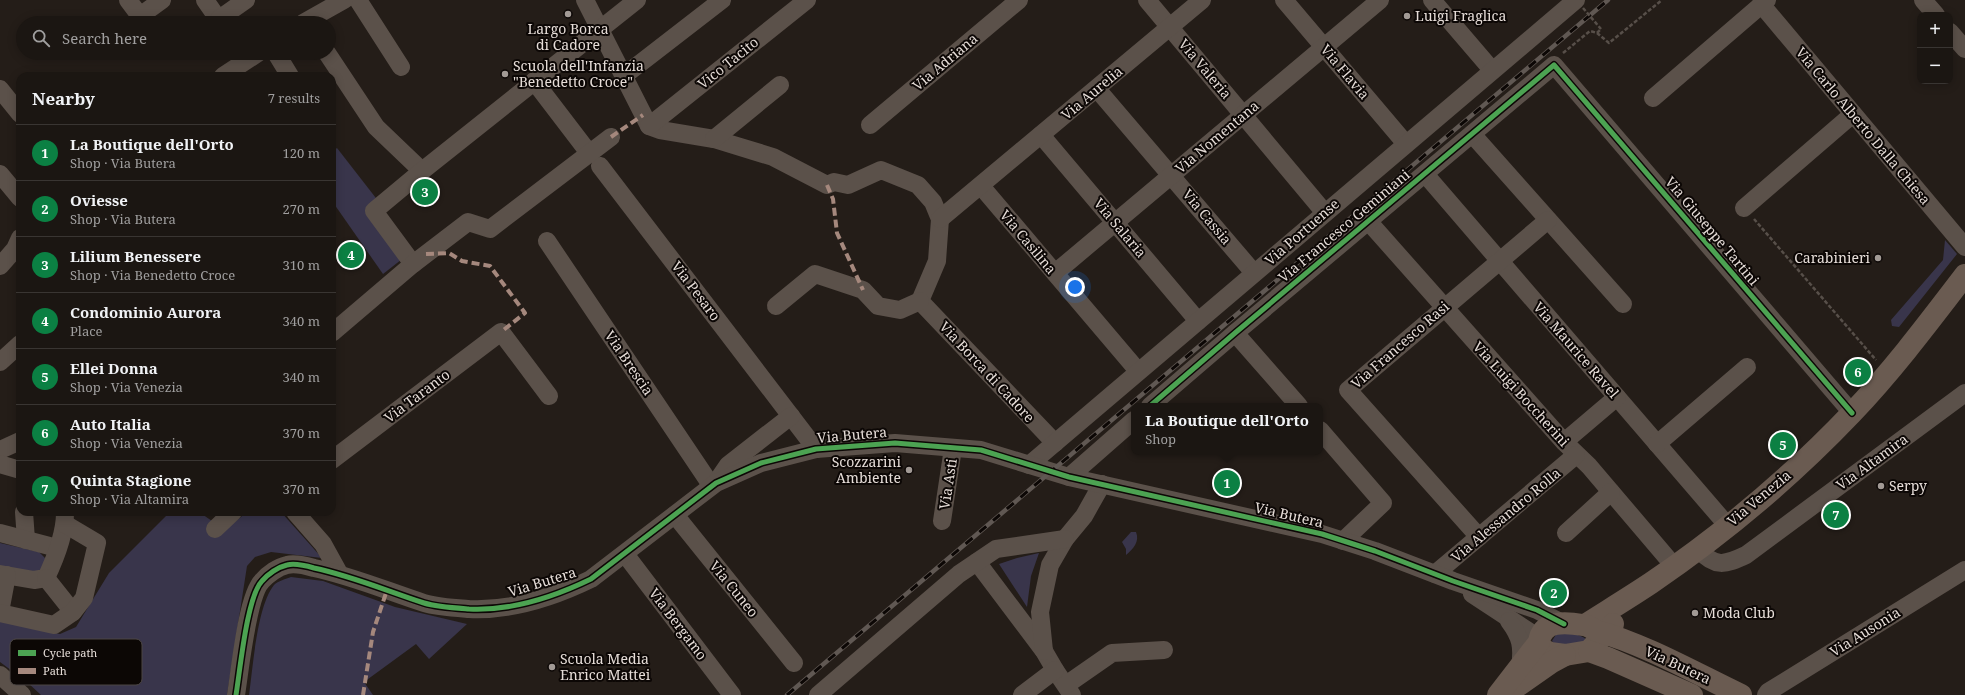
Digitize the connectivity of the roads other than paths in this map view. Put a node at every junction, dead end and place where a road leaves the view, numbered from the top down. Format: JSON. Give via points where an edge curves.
{"nodes":[{"id":1,"x":128,"y":0,"type":"edge"},
{"id":2,"x":162,"y":0,"type":"edge"},
{"id":3,"x":206,"y":0,"type":"edge"},
{"id":4,"x":246,"y":0,"type":"edge"},
{"id":5,"x":344,"y":0,"type":"edge"},
{"id":6,"x":358,"y":0,"type":"edge"},
{"id":7,"x":585,"y":0,"type":"edge"},
{"id":8,"x":637,"y":0,"type":"edge"},
{"id":9,"x":722,"y":0,"type":"edge"},
{"id":10,"x":807,"y":0,"type":"edge"},
{"id":11,"x":1019,"y":0,"type":"edge"},
{"id":12,"x":1147,"y":0,"type":"edge"},
{"id":13,"x":1202,"y":0,"type":"edge"},
{"id":14,"x":1284,"y":0,"type":"edge"},
{"id":15,"x":1380,"y":0,"type":"edge"},
{"id":16,"x":1432,"y":0,"type":"edge"},
{"id":17,"x":1923,"y":0,"type":"edge"},
{"id":18,"x":1764,"y":2,"type":"edge"},
{"id":19,"x":1579,"y":4,"type":"edge"},
{"id":20,"x":1933,"y":12,"type":"edge"},
{"id":21,"x":217,"y":16,"type":"edge"},
{"id":22,"x":226,"y":16,"type":"edge"},
{"id":23,"x":316,"y":16,"type":"edge"},
{"id":24,"x":1170,"y":27,"type":"junction"},
{"id":25,"x":601,"y":28,"type":"junction"},
{"id":26,"x":1953,"y":36,"type":"edge"},
{"id":27,"x":1324,"y":47,"type":"junction"},
{"id":28,"x":1965,"y":50,"type":"edge"},
{"id":29,"x":243,"y":60,"type":"edge"},
{"id":30,"x":280,"y":60,"type":"edge"},
{"id":31,"x":333,"y":60,"type":"edge"},
{"id":32,"x":1554,"y":64,"type":"joint"},
{"id":33,"x":401,"y":67,"type":"dead end"},
{"id":34,"x":1492,"y":70,"type":"junction"},
{"id":35,"x":228,"y":72,"type":"edge"},
{"id":36,"x":288,"y":72,"type":"edge"},
{"id":37,"x":625,"y":74,"type":"junction"},
{"id":38,"x":534,"y":81,"type":"junction"},
{"id":39,"x":780,"y":85,"type":"dead end"},
{"id":40,"x":0,"y":89,"type":"edge"},
{"id":41,"x":1097,"y":89,"type":"junction"},
{"id":42,"x":1653,"y":98,"type":"dead end"},
{"id":43,"x":16,"y":109,"type":"edge"},
{"id":44,"x":1853,"y":114,"type":"junction"},
{"id":45,"x":1243,"y":115,"type":"junction"},
{"id":46,"x":870,"y":125,"type":"dead end"},
{"id":47,"x":649,"y":126,"type":"junction"},
{"id":48,"x":1472,"y":134,"type":"junction"},
{"id":49,"x":1041,"y":135,"type":"junction"},
{"id":50,"x":611,"y":137,"type":"dead end"},
{"id":51,"x":714,"y":139,"type":"junction"},
{"id":52,"x":1406,"y":144,"type":"junction"},
{"id":53,"x":594,"y":160,"type":"junction"},
{"id":54,"x":422,"y":171,"type":"junction"},
{"id":55,"x":0,"y":174,"type":"edge"},
{"id":56,"x":1425,"y":174,"type":"junction"},
{"id":57,"x":1171,"y":176,"type":"junction"},
{"id":58,"x":981,"y":186,"type":"junction"},
{"id":59,"x":16,"y":193,"type":"edge"},
{"id":60,"x":1744,"y":208,"type":"road end"},
{"id":61,"x":1325,"y":213,"type":"junction"},
{"id":62,"x":940,"y":219,"type":"junction"},
{"id":63,"x":1548,"y":220,"type":"junction"},
{"id":64,"x":1368,"y":221,"type":"junction"},
{"id":65,"x":1115,"y":223,"type":"junction"},
{"id":66,"x":547,"y":241,"type":"dead end"},
{"id":67,"x":1964,"y":242,"type":"edge"},
{"id":68,"x":16,"y":247,"type":"edge"},
{"id":69,"x":1499,"y":260,"type":"junction"},
{"id":70,"x":413,"y":264,"type":"junction"},
{"id":71,"x":0,"y":266,"type":"edge"},
{"id":72,"x":1055,"y":273,"type":"junction"},
{"id":73,"x":1254,"y":273,"type":"junction"},
{"id":74,"x":1965,"y":275,"type":"edge"},
{"id":75,"x":920,"y":301,"type":"junction"},
{"id":76,"x":1623,"y":304,"type":"dead end"},
{"id":77,"x":776,"y":306,"type":"dead end"},
{"id":78,"x":1444,"y":308,"type":"junction"},
{"id":79,"x":1198,"y":321,"type":"junction"},
{"id":80,"x":336,"y":330,"type":"edge"},
{"id":81,"x":1235,"y":332,"type":"junction"},
{"id":82,"x":16,"y":348,"type":"edge"},
{"id":83,"x":0,"y":362,"type":"edge"},
{"id":84,"x":1747,"y":367,"type":"dead end"},
{"id":85,"x":1138,"y":371,"type":"junction"},
{"id":86,"x":1965,"y":393,"type":"edge"},
{"id":87,"x":549,"y":396,"type":"dead end"},
{"id":88,"x":1617,"y":398,"type":"junction"},
{"id":89,"x":1153,"y":403,"type":"edge"},
{"id":90,"x":1296,"y":403,"type":"edge"},
{"id":91,"x":1852,"y":413,"type":"junction"},
{"id":92,"x":791,"y":416,"type":"junction"},
{"id":93,"x":1131,"y":423,"type":"edge"},
{"id":94,"x":1323,"y":433,"type":"edge"},
{"id":95,"x":1564,"y":442,"type":"junction"},
{"id":96,"x":16,"y":443,"type":"edge"},
{"id":97,"x":1054,"y":443,"type":"junction"},
{"id":98,"x":1657,"y":444,"type":"junction"},
{"id":99,"x":953,"y":448,"type":"junction"},
{"id":100,"x":816,"y":449,"type":"junction"},
{"id":101,"x":0,"y":450,"type":"edge"},
{"id":102,"x":1576,"y":455,"type":"junction"},
{"id":103,"x":336,"y":457,"type":"edge"},
{"id":104,"x":0,"y":464,"type":"edge"},
{"id":105,"x":1029,"y":465,"type":"junction"},
{"id":106,"x":16,"y":469,"type":"edge"},
{"id":107,"x":1069,"y":477,"type":"junction"},
{"id":108,"x":714,"y":484,"type":"junction"},
{"id":109,"x":1102,"y":484,"type":"junction"},
{"id":110,"x":1610,"y":492,"type":"junction"},
{"id":111,"x":674,"y":515,"type":"junction"},
{"id":112,"x":24,"y":516,"type":"edge"},
{"id":113,"x":229,"y":516,"type":"edge"},
{"id":114,"x":298,"y":516,"type":"edge"},
{"id":115,"x":65,"y":518,"type":"edge"},
{"id":116,"x":942,"y":521,"type":"dead end"},
{"id":117,"x":1727,"y":526,"type":"junction"},
{"id":118,"x":215,"y":529,"type":"dead end"},
{"id":119,"x":0,"y":533,"type":"edge"},
{"id":120,"x":1566,"y":533,"type":"dead end"},
{"id":121,"x":1479,"y":537,"type":"junction"},
{"id":122,"x":1065,"y":539,"type":"junction"},
{"id":123,"x":26,"y":540,"type":"junction"},
{"id":124,"x":1343,"y":541,"type":"junction"},
{"id":125,"x":57,"y":548,"type":"junction"},
{"id":126,"x":1698,"y":549,"type":"junction"},
{"id":127,"x":625,"y":554,"type":"junction"},
{"id":128,"x":977,"y":562,"type":"junction"},
{"id":129,"x":1674,"y":566,"type":"junction"},
{"id":130,"x":1965,"y":570,"type":"edge"},
{"id":131,"x":339,"y":573,"type":"junction"},
{"id":132,"x":4,"y":574,"type":"edge"},
{"id":133,"x":1435,"y":574,"type":"junction"},
{"id":134,"x":46,"y":578,"type":"junction"},
{"id":135,"x":1453,"y":581,"type":"junction"},
{"id":136,"x":1651,"y":583,"type":"junction"},
{"id":137,"x":1626,"y":608,"type":"junction"},
{"id":138,"x":0,"y":612,"type":"edge"},
{"id":139,"x":73,"y":612,"type":"junction"},
{"id":140,"x":1506,"y":617,"type":"junction"},
{"id":141,"x":1589,"y":634,"type":"junction"},
{"id":142,"x":1539,"y":640,"type":"junction"},
{"id":143,"x":1636,"y":645,"type":"junction"},
{"id":144,"x":1164,"y":650,"type":"dead end"},
{"id":145,"x":1044,"y":651,"type":"junction"},
{"id":146,"x":1565,"y":655,"type":"junction"},
{"id":147,"x":794,"y":663,"type":"dead end"},
{"id":148,"x":1520,"y":667,"type":"junction"},
{"id":149,"x":1055,"y":670,"type":"junction"},
{"id":150,"x":0,"y":675,"type":"edge"},
{"id":151,"x":10,"y":684,"type":"edge"},
{"id":152,"x":11,"y":685,"type":"edge"},
{"id":153,"x":1069,"y":690,"type":"edge"},
{"id":154,"x":1669,"y":691,"type":"edge"},
{"id":155,"x":22,"y":695,"type":"edge"},
{"id":156,"x":236,"y":695,"type":"edge"},
{"id":157,"x":732,"y":695,"type":"edge"},
{"id":158,"x":818,"y":695,"type":"edge"},
{"id":159,"x":1022,"y":695,"type":"edge"},
{"id":160,"x":1498,"y":695,"type":"edge"},
{"id":161,"x":1505,"y":695,"type":"edge"},
{"id":162,"x":1692,"y":695,"type":"edge"},
{"id":163,"x":1742,"y":695,"type":"edge"},
{"id":164,"x":1766,"y":695,"type":"edge"}],
"edges":[{"from":1,"to":2,"type":"street","via":[[140,16]]},
{"from":3,"to":21,"type":"street"},
{"from":4,"to":22,"type":"street"},
{"from":5,"to":23,"type":"street"},
{"from":6,"to":33,"type":"street"},
{"from":7,"to":25,"type":"street"},
{"from":8,"to":25,"type":"street"},
{"from":9,"to":37,"type":"street"},
{"from":10,"to":47,"type":"street","name":"Vico Tacito"},
{"from":11,"to":46,"type":"street","name":"Via Adriana"},
{"from":12,"to":24,"type":"street","name":"Via Valeria"},
{"from":13,"to":24,"type":"street","name":"Via Aurelia"},
{"from":14,"to":27,"type":"street","name":"Via Flavia"},
{"from":15,"to":27,"type":"street","name":"Via Nomentana"},
{"from":16,"to":34,"type":"street"},
{"from":17,"to":20,"type":"street"},
{"from":18,"to":42,"type":"street"},
{"from":18,"to":44,"type":"street","name":"Via Carlo Alberto Dalla Chiesa"},
{"from":19,"to":34,"type":"street","name":"Via Portuense"},
{"from":24,"to":41,"type":"street","name":"Via Aurelia"},
{"from":24,"to":45,"type":"street","name":"Via Valeria"},
{"from":25,"to":37,"type":"street"},
{"from":25,"to":38,"type":"street"},
{"from":26,"to":28,"type":"street"},
{"from":27,"to":45,"type":"street","name":"Via Nomentana"},
{"from":27,"to":52,"type":"street","name":"Via Flavia"},
{"from":29,"to":35,"type":"street"},
{"from":30,"to":36,"type":"street"},
{"from":31,"to":54,"type":"street","via":[[376,127]]},
{"from":32,"to":48,"type":"street","name":"Via Francesco Geminiani"},
{"from":32,"to":91,"type":"street","name":"Via Giuseppe Tartini"},
{"from":34,"to":52,"type":"street","name":"Via Portuense"},
{"from":37,"to":47,"type":"street"},
{"from":38,"to":53,"type":"street","name":"Via Pesaro"},
{"from":38,"to":54,"type":"street"},
{"from":39,"to":51,"type":"street"},
{"from":40,"to":43,"type":"street"},
{"from":41,"to":49,"type":"street","name":"Via Aurelia"},
{"from":41,"to":57,"type":"street","name":"Via Cassia"},
{"from":44,"to":60,"type":"street"},
{"from":44,"to":67,"type":"street","name":"Via Carlo Alberto Dalla Chiesa"},
{"from":45,"to":57,"type":"street","name":"Via Nomentana"},
{"from":45,"to":61,"type":"street","name":"Via Valeria"},
{"from":47,"to":51,"type":"street"},
{"from":48,"to":56,"type":"street","name":"Via Francesco Geminiani"},
{"from":48,"to":63,"type":"street"},
{"from":49,"to":58,"type":"street","name":"Via Aurelia"},
{"from":49,"to":65,"type":"street","name":"Via Salaria"},
{"from":50,"to":53,"type":"street"},
{"from":51,"to":62,"type":"street","via":[[773,157],[827,185],[834,182],[848,185],[881,170],[899,176],[918,185],[933,202]]},
{"from":52,"to":61,"type":"street","name":"Via Portuense"},
{"from":53,"to":70,"type":"street","via":[[490,229],[468,222]]},
{"from":53,"to":92,"type":"street","name":"Via Pesaro"},
{"from":54,"to":70,"type":"street","via":[[374,210]]},
{"from":55,"to":59,"type":"street"},
{"from":56,"to":64,"type":"street","name":"Via Francesco Geminiani"},
{"from":56,"to":69,"type":"street","name":"Via Maurice Ravel"},
{"from":57,"to":65,"type":"street","name":"Via Nomentana"},
{"from":57,"to":73,"type":"street","name":"Via Cassia"},
{"from":58,"to":62,"type":"street","name":"Via Aurelia"},
{"from":58,"to":72,"type":"street","name":"Via Casilina"},
{"from":61,"to":73,"type":"street","name":"Via Portuense"},
{"from":62,"to":75,"type":"street","via":[[937,261]]},
{"from":63,"to":69,"type":"street","name":"Via Francesco Rasi"},
{"from":63,"to":76,"type":"street"},
{"from":64,"to":78,"type":"street","name":"Via Luigi Boccherini"},
{"from":64,"to":81,"type":"street","name":"Via Francesco Geminiani"},
{"from":65,"to":72,"type":"street","name":"Via Nomentana"},
{"from":65,"to":79,"type":"street","name":"Via Salaria"},
{"from":66,"to":108,"type":"street","name":"Via Brescia"},
{"from":68,"to":71,"type":"street"},
{"from":69,"to":78,"type":"street","name":"Via Francesco Rasi"},
{"from":69,"to":88,"type":"street","name":"Via Maurice Ravel"},
{"from":70,"to":80,"type":"street"},
{"from":72,"to":85,"type":"street","name":"Via Casilina"},
{"from":73,"to":79,"type":"street","name":"Via Portuense"},
{"from":74,"to":91,"type":"main road","name":"Via Venezia","via":[[1918,337]]},
{"from":75,"to":77,"type":"street","via":[[900,310],[878,306],[863,290],[815,274]]},
{"from":75,"to":97,"type":"street","name":"Via Borca di Cadore"},
{"from":78,"to":95,"type":"street","name":"Via Luigi Boccherini"},
{"from":78,"to":121,"type":"street","name":"Via Francesco Rasi","via":[[1348,390]]},
{"from":79,"to":85,"type":"street","name":"Via Portuense"},
{"from":81,"to":89,"type":"street","name":"Via Francesco Geminiani"},
{"from":81,"to":90,"type":"street"},
{"from":82,"to":83,"type":"street"},
{"from":84,"to":98,"type":"street"},
{"from":85,"to":97,"type":"street","name":"Via Portuense"},
{"from":86,"to":126,"type":"street","name":"Via Altamira","via":[[1746,554],[1719,563],[1708,560]]},
{"from":87,"to":103,"type":"street","name":"Via Taranto","via":[[502,332]]},
{"from":88,"to":95,"type":"street"},
{"from":88,"to":98,"type":"street","name":"Via Maurice Ravel"},
{"from":91,"to":117,"type":"main road","name":"Via Venezia","via":[[1776,486]]},
{"from":92,"to":100,"type":"street","name":"Via Pesaro"},
{"from":92,"to":108,"type":"street","via":[[728,465]]},
{"from":93,"to":107,"type":"street"},
{"from":94,"to":124,"type":"street","via":[[1383,503]]},
{"from":95,"to":102,"type":"street","name":"Via Luigi Boccherini"},
{"from":96,"to":101,"type":"street"},
{"from":97,"to":105,"type":"street","name":"Via Portuense"},
{"from":98,"to":117,"type":"street","name":"Via Maurice Ravel"},
{"from":99,"to":100,"type":"street","name":"Via Butera","via":[[895,443]]},
{"from":99,"to":105,"type":"street","name":"Via Butera","via":[[981,450]]},
{"from":99,"to":116,"type":"street","name":"Via Asti"},
{"from":100,"to":108,"type":"street","name":"Via Butera","via":[[761,462]]},
{"from":102,"to":110,"type":"street","name":"Via Luigi Boccherini","via":[[1589,466]]},
{"from":102,"to":121,"type":"street","name":"Via Alessandro Rolla"},
{"from":104,"to":106,"type":"street"},
{"from":105,"to":107,"type":"street","name":"Via Butera"},
{"from":107,"to":109,"type":"street","name":"Via Butera"},
{"from":108,"to":111,"type":"street","name":"Via Butera"},
{"from":109,"to":122,"type":"street","via":[[1084,516]]},
{"from":109,"to":124,"type":"street","name":"Via Butera"},
{"from":110,"to":120,"type":"street"},
{"from":110,"to":129,"type":"street","name":"Via Luigi Boccherini"},
{"from":111,"to":127,"type":"street","name":"Via Butera"},
{"from":111,"to":147,"type":"street","name":"Via Cuneo"},
{"from":112,"to":123,"type":"street"},
{"from":113,"to":118,"type":"street"},
{"from":114,"to":131,"type":"street","via":[[323,544]]},
{"from":115,"to":125,"type":"street"},
{"from":115,"to":139,"type":"street","via":[[97,543],[84,598]]},
{"from":117,"to":126,"type":"main road","name":"Via Venezia"},
{"from":119,"to":123,"type":"street"},
{"from":121,"to":133,"type":"street","name":"Via Alessandro Rolla"},
{"from":122,"to":128,"type":"street","via":[[996,549]]},
{"from":122,"to":145,"type":"street","via":[[1050,565],[1044,586],[1040,612]]},
{"from":123,"to":125,"type":"street"},
{"from":124,"to":133,"type":"street","name":"Via Butera"},
{"from":125,"to":134,"type":"street"},
{"from":126,"to":129,"type":"main road","name":"Via Venezia"},
{"from":127,"to":131,"type":"street","name":"Via Butera","via":[[591,579],[571,588],[523,603],[493,608],[469,609],[426,603]]},
{"from":127,"to":157,"type":"street","name":"Via Bergamo"},
{"from":128,"to":145,"type":"street"},
{"from":128,"to":158,"type":"street","via":[[959,574]]},
{"from":129,"to":136,"type":"main road","name":"Via Venezia"},
{"from":130,"to":164,"type":"street","name":"Via Ausonia"},
{"from":131,"to":156,"type":"street","name":"Via Butera","via":[[288,565],[261,581],[249,617]]},
{"from":132,"to":134,"type":"street","via":[[34,580]]},
{"from":132,"to":138,"type":"street"},
{"from":133,"to":135,"type":"street","name":"Via Butera"},
{"from":134,"to":139,"type":"street"},
{"from":135,"to":140,"type":"street"},
{"from":135,"to":141,"type":"street","via":[[1537,610]]},
{"from":136,"to":137,"type":"main road"},
{"from":136,"to":141,"type":"main road"},
{"from":137,"to":141,"type":"main road"},
{"from":137,"to":143,"type":"main road","via":[[1622,625],[1628,640]]},
{"from":138,"to":139,"type":"street","via":[[54,625]]},
{"from":140,"to":142,"type":"street"},
{"from":140,"to":148,"type":"street","via":[[1520,638]]},
{"from":141,"to":142,"type":"main road","via":[[1545,627],[1540,632]]},
{"from":141,"to":143,"type":"main road","name":"Via Butera"},
{"from":141,"to":146,"type":"main road"},
{"from":141,"to":154,"type":"main road","name":"Via Butera","via":[[1608,658]]},
{"from":142,"to":146,"type":"main road","via":[[1541,648],[1545,651]]},
{"from":142,"to":148,"type":"main road"},
{"from":143,"to":163,"type":"main road","name":"Via Butera"},
{"from":144,"to":153,"type":"street","via":[[1112,653]]},
{"from":145,"to":149,"type":"street"},
{"from":146,"to":161,"type":"main road"},
{"from":148,"to":160,"type":"main road"},
{"from":149,"to":153,"type":"street"},
{"from":149,"to":159,"type":"street"},
{"from":150,"to":151,"type":"street"},
{"from":152,"to":155,"type":"street"},
{"from":154,"to":162,"type":"main road","name":"Via Butera"}]}
